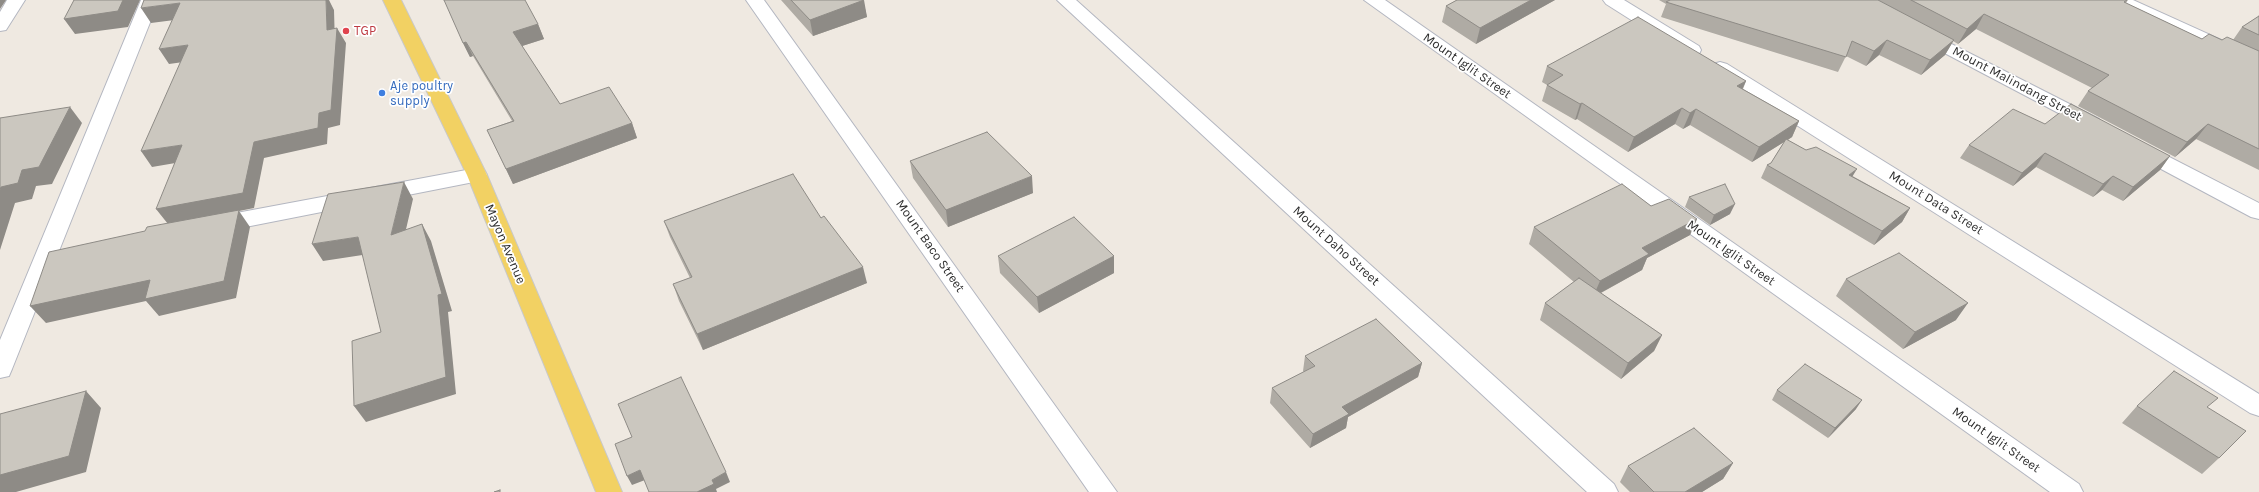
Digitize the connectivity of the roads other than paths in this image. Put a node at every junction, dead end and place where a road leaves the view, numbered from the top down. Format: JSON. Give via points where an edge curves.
{"nodes":[{"id":1,"x":16,"y":0,"type":"edge"},
{"id":2,"x":150,"y":0,"type":"edge"},
{"id":3,"x":392,"y":0,"type":"edge"},
{"id":4,"x":755,"y":0,"type":"edge"},
{"id":5,"x":1066,"y":0,"type":"edge"},
{"id":6,"x":1373,"y":0,"type":"edge"},
{"id":7,"x":1612,"y":0,"type":"edge"},
{"id":8,"x":2119,"y":0,"type":"edge"},
{"id":9,"x":0,"y":26,"type":"edge"},
{"id":10,"x":1907,"y":26,"type":"edge"},
{"id":11,"x":2259,"y":64,"type":"edge"},
{"id":12,"x":477,"y":175,"type":"junction"},
{"id":13,"x":2259,"y":212,"type":"edge"},
{"id":14,"x":194,"y":229,"type":"edge"},
{"id":15,"x":69,"y":252,"type":"edge"},
{"id":16,"x":45,"y":257,"type":"junction"},
{"id":17,"x":0,"y":369,"type":"edge"},
{"id":18,"x":2259,"y":406,"type":"edge"},
{"id":19,"x":609,"y":492,"type":"edge"},
{"id":20,"x":1104,"y":492,"type":"edge"},
{"id":21,"x":1605,"y":492,"type":"edge"},
{"id":22,"x":2070,"y":492,"type":"edge"}],
"edges":[{"from":1,"to":9,"type":"street"},
{"from":2,"to":16,"type":"street"},
{"from":3,"to":12,"type":"main road","name":"Mayon Avenue"},
{"from":4,"to":20,"type":"street","name":"Mount Baco Street"},
{"from":5,"to":21,"type":"street","name":"Mount Daho Street"},
{"from":6,"to":22,"type":"street","name":"Mount Iglit Street"},
{"from":7,"to":18,"type":"street","name":"Mount Data Street"},
{"from":8,"to":11,"type":"street"},
{"from":10,"to":13,"type":"street","name":"Mount Malindang Street"},
{"from":12,"to":14,"type":"street"},
{"from":12,"to":19,"type":"main road","name":"Mayon Avenue"},
{"from":15,"to":16,"type":"street"},
{"from":16,"to":17,"type":"street"}]}
